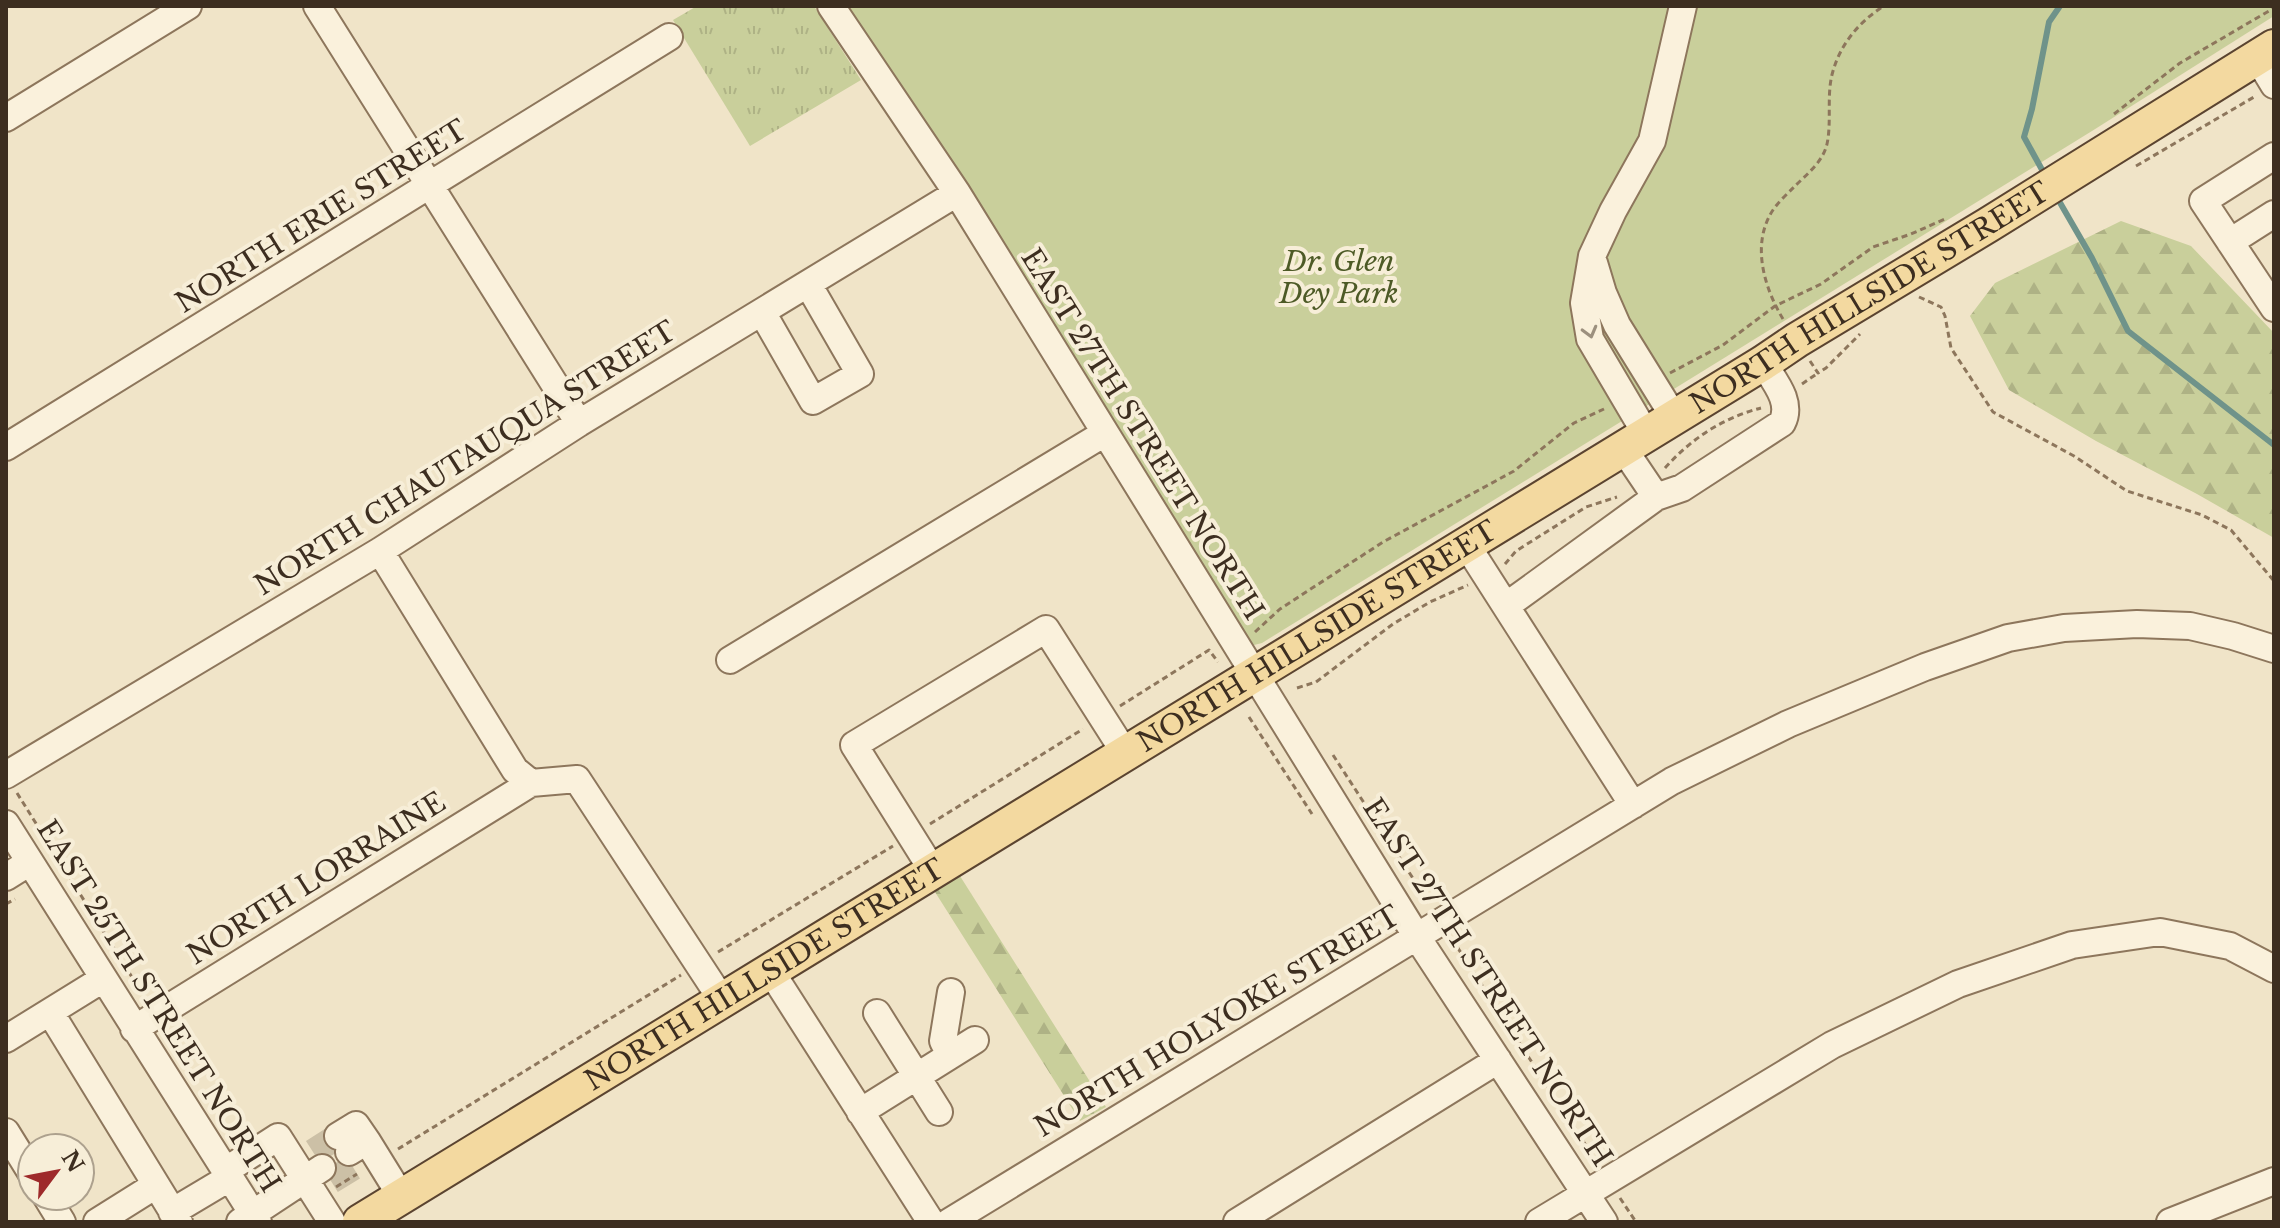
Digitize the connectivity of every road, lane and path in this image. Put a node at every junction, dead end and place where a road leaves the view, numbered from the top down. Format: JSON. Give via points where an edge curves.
{"nodes":[{"id":1,"x":188,"y":6,"type":"edge"},
{"id":2,"x":317,"y":6,"type":"edge"},
{"id":3,"x":831,"y":6,"type":"edge"},
{"id":4,"x":1683,"y":6,"type":"edge"},
{"id":5,"x":1884,"y":6,"type":"edge"},
{"id":6,"x":2274,"y":8,"type":"edge"},
{"id":7,"x":669,"y":37,"type":"dead end"},
{"id":8,"x":2268,"y":63,"type":"edge"},
{"id":9,"x":6,"y":118,"type":"edge"},
{"id":10,"x":2117,"y":145,"type":"junction"},
{"id":11,"x":2274,"y":156,"type":"edge"},
{"id":12,"x":431,"y":186,"type":"junction"},
{"id":13,"x":957,"y":193,"type":"junction"},
{"id":14,"x":2274,"y":214,"type":"edge"},
{"id":15,"x":1951,"y":216,"type":"dead end"},
{"id":16,"x":2230,"y":242,"type":"junction"},
{"id":17,"x":1592,"y":256,"type":"junction"},
{"id":18,"x":808,"y":284,"type":"junction"},
{"id":19,"x":2270,"y":294,"type":"edge"},
{"id":20,"x":1909,"y":302,"type":"dead end"},
{"id":21,"x":1775,"y":306,"type":"junction"},
{"id":22,"x":762,"y":312,"type":"junction"},
{"id":23,"x":1785,"y":322,"type":"dead end"},
{"id":24,"x":1865,"y":329,"type":"dead end"},
{"id":25,"x":1808,"y":358,"type":"dead end"},
{"id":26,"x":1763,"y":363,"type":"junction"},
{"id":27,"x":1818,"y":373,"type":"junction"},
{"id":28,"x":1652,"y":382,"type":"junction"},
{"id":29,"x":1783,"y":397,"type":"junction"},
{"id":30,"x":1625,"y":398,"type":"junction"},
{"id":31,"x":579,"y":423,"type":"junction"},
{"id":32,"x":1105,"y":433,"type":"junction"},
{"id":33,"x":1648,"y":433,"type":"junction"},
{"id":34,"x":6,"y":447,"type":"edge"},
{"id":35,"x":1651,"y":489,"type":"junction"},
{"id":36,"x":1466,"y":544,"type":"junction"},
{"id":37,"x":380,"y":551,"type":"junction"},
{"id":38,"x":1487,"y":577,"type":"junction"},
{"id":39,"x":2274,"y":581,"type":"edge"},
{"id":40,"x":1506,"y":606,"type":"junction"},
{"id":41,"x":1253,"y":634,"type":"dead end"},
{"id":42,"x":2274,"y":649,"type":"edge"},
{"id":43,"x":730,"y":660,"type":"dead end"},
{"id":44,"x":1218,"y":662,"type":"dead end"},
{"id":45,"x":1253,"y":674,"type":"junction"},
{"id":46,"x":1297,"y":688,"type":"dead end"},
{"id":47,"x":1102,"y":717,"type":"junction"},
{"id":48,"x":1125,"y":753,"type":"junction"},
{"id":49,"x":1333,"y":755,"type":"dead end"},
{"id":50,"x":6,"y":775,"type":"edge"},
{"id":51,"x":531,"y":783,"type":"junction"},
{"id":52,"x":1633,"y":805,"type":"junction"},
{"id":53,"x":6,"y":824,"type":"edge"},
{"id":54,"x":910,"y":836,"type":"junction"},
{"id":55,"x":30,"y":862,"type":"junction"},
{"id":56,"x":933,"y":871,"type":"junction"},
{"id":57,"x":6,"y":877,"type":"edge"},
{"id":58,"x":1441,"y":922,"type":"junction"},
{"id":59,"x":1417,"y":937,"type":"junction"},
{"id":60,"x":698,"y":964,"type":"junction"},
{"id":61,"x":2274,"y":969,"type":"edge"},
{"id":62,"x":770,"y":970,"type":"junction"},
{"id":63,"x":103,"y":979,"type":"junction"},
{"id":64,"x":951,"y":992,"type":"dead end"},
{"id":65,"x":722,"y":1000,"type":"junction"},
{"id":66,"x":50,"y":1012,"type":"junction"},
{"id":67,"x":877,"y":1013,"type":"dead end"},
{"id":68,"x":134,"y":1029,"type":"junction"},
{"id":69,"x":6,"y":1039,"type":"edge"},
{"id":70,"x":975,"y":1040,"type":"dead end"},
{"id":71,"x":950,"y":1055,"type":"junction"},
{"id":72,"x":1498,"y":1060,"type":"junction"},
{"id":73,"x":916,"y":1077,"type":"junction"},
{"id":74,"x":860,"y":1112,"type":"junction"},
{"id":75,"x":939,"y":1112,"type":"dead end"},
{"id":76,"x":361,"y":1152,"type":"junction"},
{"id":77,"x":227,"y":1174,"type":"junction"},
{"id":78,"x":314,"y":1177,"type":"junction"},
{"id":79,"x":2274,"y":1181,"type":"edge"},
{"id":80,"x":156,"y":1185,"type":"junction"},
{"id":81,"x":1597,"y":1186,"type":"junction"},
{"id":82,"x":401,"y":1196,"type":"junction"},
{"id":83,"x":176,"y":1217,"type":"edge"},
{"id":84,"x":250,"y":1219,"type":"edge"},
{"id":85,"x":97,"y":1222,"type":"edge"},
{"id":86,"x":332,"y":1222,"type":"edge"},
{"id":87,"x":360,"y":1222,"type":"edge"},
{"id":88,"x":931,"y":1222,"type":"edge"},
{"id":89,"x":949,"y":1222,"type":"edge"},
{"id":90,"x":1237,"y":1222,"type":"edge"},
{"id":91,"x":1539,"y":1222,"type":"edge"},
{"id":92,"x":1604,"y":1222,"type":"edge"},
{"id":93,"x":1636,"y":1222,"type":"edge"},
{"id":94,"x":2170,"y":1222,"type":"edge"}],
"edges":[{"from":1,"to":9,"type":"street"},
{"from":2,"to":12,"type":"street"},
{"from":3,"to":13,"type":"street","name":"EAST 27TH STREET NORTH"},
{"from":4,"to":17,"type":"street","via":[[1652,141]]},
{"from":5,"to":21,"type":"path","via":[[1849,37],[1832,72],[1826,147],[1770,215],[1761,244]]},
{"from":6,"to":10,"type":"path","via":[[2180,63]]},
{"from":7,"to":12,"type":"street","name":"NORTH ERIE STREET"},
{"from":8,"to":10,"type":"main road","name":"NORTH HILLSIDE STREET"},
{"from":8,"to":10,"type":"path","via":[[2136,166]]},
{"from":10,"to":26,"type":"main road","name":"NORTH HILLSIDE STREET"},
{"from":11,"to":16,"type":"street","via":[[2203,201]]},
{"from":12,"to":31,"type":"street"},
{"from":12,"to":34,"type":"street","name":"NORTH ERIE STREET"},
{"from":13,"to":18,"type":"street","name":"NORTH CHAUTAUQUA STREET"},
{"from":13,"to":32,"type":"street","name":"EAST 27TH STREET NORTH"},
{"from":14,"to":16,"type":"street"},
{"from":15,"to":21,"type":"path","via":[[1873,247],[1821,284]]},
{"from":16,"to":19,"type":"street"},
{"from":17,"to":28,"type":"street","via":[[1617,325]]},
{"from":17,"to":30,"type":"street","one_way":true,"via":[[1584,303],[1590,339]]},
{"from":18,"to":22,"type":"street","name":"NORTH CHAUTAUQUA STREET"},
{"from":18,"to":22,"type":"street","via":[[860,374],[813,401]]},
{"from":20,"to":39,"type":"path","via":[[1919,297],[1941,307],[1951,348],[1993,412],[2127,491],[2231,530]]},
{"from":21,"to":23,"type":"path"},
{"from":21,"to":28,"type":"path","via":[[1723,345]]},
{"from":22,"to":31,"type":"street","name":"NORTH CHAUTAUQUA STREET"},
{"from":24,"to":27,"type":"path"},
{"from":25,"to":27,"type":"path"},
{"from":26,"to":29,"type":"street"},
{"from":26,"to":33,"type":"main road","name":"NORTH HILLSIDE STREET"},
{"from":27,"to":29,"type":"path"},
{"from":28,"to":33,"type":"street"},
{"from":29,"to":35,"type":"path","via":[[1708,430],[1682,449]]},
{"from":29,"to":35,"type":"street","via":[[1782,423],[1682,488]]},
{"from":30,"to":33,"type":"street"},
{"from":30,"to":41,"type":"path","via":[[1574,423],[1514,471],[1383,542],[1280,609]]},
{"from":31,"to":37,"type":"street","name":"NORTH CHAUTAUQUA STREET"},
{"from":32,"to":43,"type":"street"},
{"from":32,"to":45,"type":"street","name":"EAST 27TH STREET NORTH"},
{"from":33,"to":35,"type":"street"},
{"from":33,"to":36,"type":"main road","name":"NORTH HILLSIDE STREET"},
{"from":35,"to":38,"type":"path","via":[[1586,507],[1516,551]]},
{"from":35,"to":40,"type":"street"},
{"from":36,"to":38,"type":"street"},
{"from":36,"to":45,"type":"main road","name":"NORTH HILLSIDE STREET"},
{"from":37,"to":50,"type":"street","name":"NORTH CHAUTAUQUA STREET"},
{"from":37,"to":51,"type":"street","via":[[515,770]]},
{"from":38,"to":40,"type":"street"},
{"from":38,"to":46,"type":"path","via":[[1430,602],[1316,682]]},
{"from":40,"to":52,"type":"street"},
{"from":42,"to":52,"type":"street","name":"NORTH HOLYOKE STREET","via":[[2190,626],[2064,628],[2008,638],[1788,724]]},
{"from":44,"to":47,"type":"path","via":[[1209,650]]},
{"from":45,"to":48,"type":"main road","name":"NORTH HILLSIDE STREET"},
{"from":45,"to":59,"type":"street","name":"EAST 27TH STREET NORTH"},
{"from":47,"to":48,"type":"street"},
{"from":47,"to":54,"type":"path"},
{"from":47,"to":54,"type":"street","via":[[1046,629],[854,745]]},
{"from":48,"to":56,"type":"main road","name":"NORTH HILLSIDE STREET"},
{"from":49,"to":58,"type":"path"},
{"from":51,"to":60,"type":"street","via":[[577,779]]},
{"from":51,"to":68,"type":"street","name":"NORTH LORRAINE"},
{"from":52,"to":58,"type":"street","name":"NORTH HOLYOKE STREET"},
{"from":53,"to":55,"type":"street","name":"EAST 25TH STREET NORTH"},
{"from":54,"to":56,"type":"street"},
{"from":54,"to":60,"type":"path"},
{"from":55,"to":57,"type":"street"},
{"from":55,"to":63,"type":"street","name":"EAST 25TH STREET NORTH"},
{"from":56,"to":62,"type":"main road","name":"NORTH HILLSIDE STREET"},
{"from":58,"to":59,"type":"street","name":"NORTH HOLYOKE STREET"},
{"from":58,"to":81,"type":"path"},
{"from":59,"to":72,"type":"street","name":"EAST 27TH STREET NORTH"},
{"from":59,"to":89,"type":"street","name":"NORTH HOLYOKE STREET"},
{"from":60,"to":65,"type":"street"},
{"from":60,"to":76,"type":"path"},
{"from":61,"to":81,"type":"street","via":[[2230,946],[2160,932],[2072,945],[1958,984],[1832,1045]]},
{"from":62,"to":65,"type":"main road","name":"NORTH HILLSIDE STREET"},
{"from":62,"to":74,"type":"street"},
{"from":63,"to":66,"type":"street"},
{"from":63,"to":68,"type":"street","name":"EAST 25TH STREET NORTH"},
{"from":64,"to":71,"type":"street","via":[[943,1041]]},
{"from":65,"to":82,"type":"main road","name":"NORTH HILLSIDE STREET"},
{"from":66,"to":69,"type":"street"},
{"from":66,"to":80,"type":"street"},
{"from":67,"to":73,"type":"street"},
{"from":68,"to":77,"type":"street","name":"EAST 25TH STREET NORTH"},
{"from":70,"to":71,"type":"street"},
{"from":71,"to":73,"type":"street"},
{"from":72,"to":81,"type":"street","name":"EAST 27TH STREET NORTH"},
{"from":72,"to":90,"type":"street"},
{"from":73,"to":74,"type":"street"},
{"from":73,"to":75,"type":"street"},
{"from":74,"to":88,"type":"street"},
{"from":76,"to":78,"type":"path"},
{"from":76,"to":82,"type":"street"},
{"from":77,"to":78,"type":"street","via":[[278,1137]]},
{"from":77,"to":83,"type":"street"},
{"from":77,"to":84,"type":"street","name":"EAST 25TH STREET NORTH"},
{"from":78,"to":84,"type":"street"},
{"from":78,"to":86,"type":"street"},
{"from":79,"to":94,"type":"street"},
{"from":80,"to":83,"type":"street"},
{"from":80,"to":85,"type":"street"},
{"from":81,"to":91,"type":"street"},
{"from":81,"to":92,"type":"street","name":"EAST 27TH STREET NORTH"},
{"from":81,"to":93,"type":"path"},
{"from":82,"to":87,"type":"main road","name":"NORTH HILLSIDE STREET"}]}
